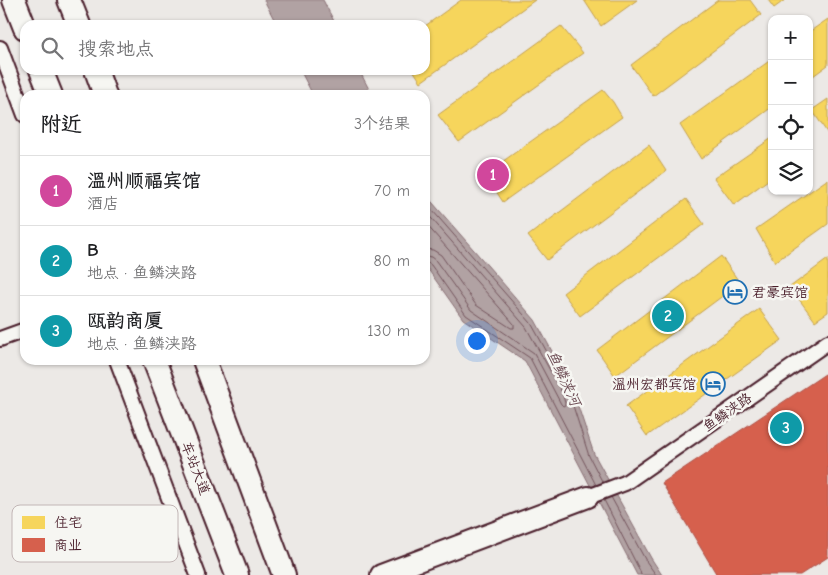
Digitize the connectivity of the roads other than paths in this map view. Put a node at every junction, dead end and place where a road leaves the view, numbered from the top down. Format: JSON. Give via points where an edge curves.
{"nodes":[{"id":1,"x":14,"y":0,"type":"edge"},
{"id":2,"x":70,"y":0,"type":"edge"},
{"id":3,"x":22,"y":20,"type":"edge"},
{"id":4,"x":77,"y":20,"type":"edge"},
{"id":5,"x":0,"y":48,"type":"edge"},
{"id":6,"x":43,"y":75,"type":"edge"},
{"id":7,"x":98,"y":75,"type":"edge"},
{"id":8,"x":49,"y":90,"type":"edge"},
{"id":9,"x":103,"y":90,"type":"edge"},
{"id":10,"x":20,"y":101,"type":"edge"},
{"id":11,"x":20,"y":332,"type":"edge"},
{"id":12,"x":0,"y":339,"type":"edge"},
{"id":13,"x":828,"y":342,"type":"edge"},
{"id":14,"x":119,"y":365,"type":"edge"},
{"id":15,"x":156,"y":365,"type":"edge"},
{"id":16,"x":206,"y":365,"type":"edge"},
{"id":17,"x":588,"y":497,"type":"joint"},
{"id":18,"x":172,"y":505,"type":"edge"},
{"id":19,"x":178,"y":522,"type":"edge"},
{"id":20,"x":198,"y":575,"type":"edge"},
{"id":21,"x":238,"y":575,"type":"edge"},
{"id":22,"x":284,"y":575,"type":"edge"},
{"id":23,"x":381,"y":575,"type":"edge"}],
"edges":[{"from":1,"to":3,"type":"main road"},
{"from":2,"to":4,"type":"main road"},
{"from":5,"to":10,"type":"street"},
{"from":6,"to":8,"type":"main road"},
{"from":7,"to":9,"type":"main road"},
{"from":11,"to":12,"type":"street"},
{"from":13,"to":17,"type":"street","name":"鱼鳞浃路","via":[[625,483]]},
{"from":14,"to":18,"type":"street"},
{"from":15,"to":21,"type":"main road","name":"车站大道"},
{"from":16,"to":22,"type":"main road"},
{"from":17,"to":23,"type":"street"},
{"from":19,"to":20,"type":"street"}]}
